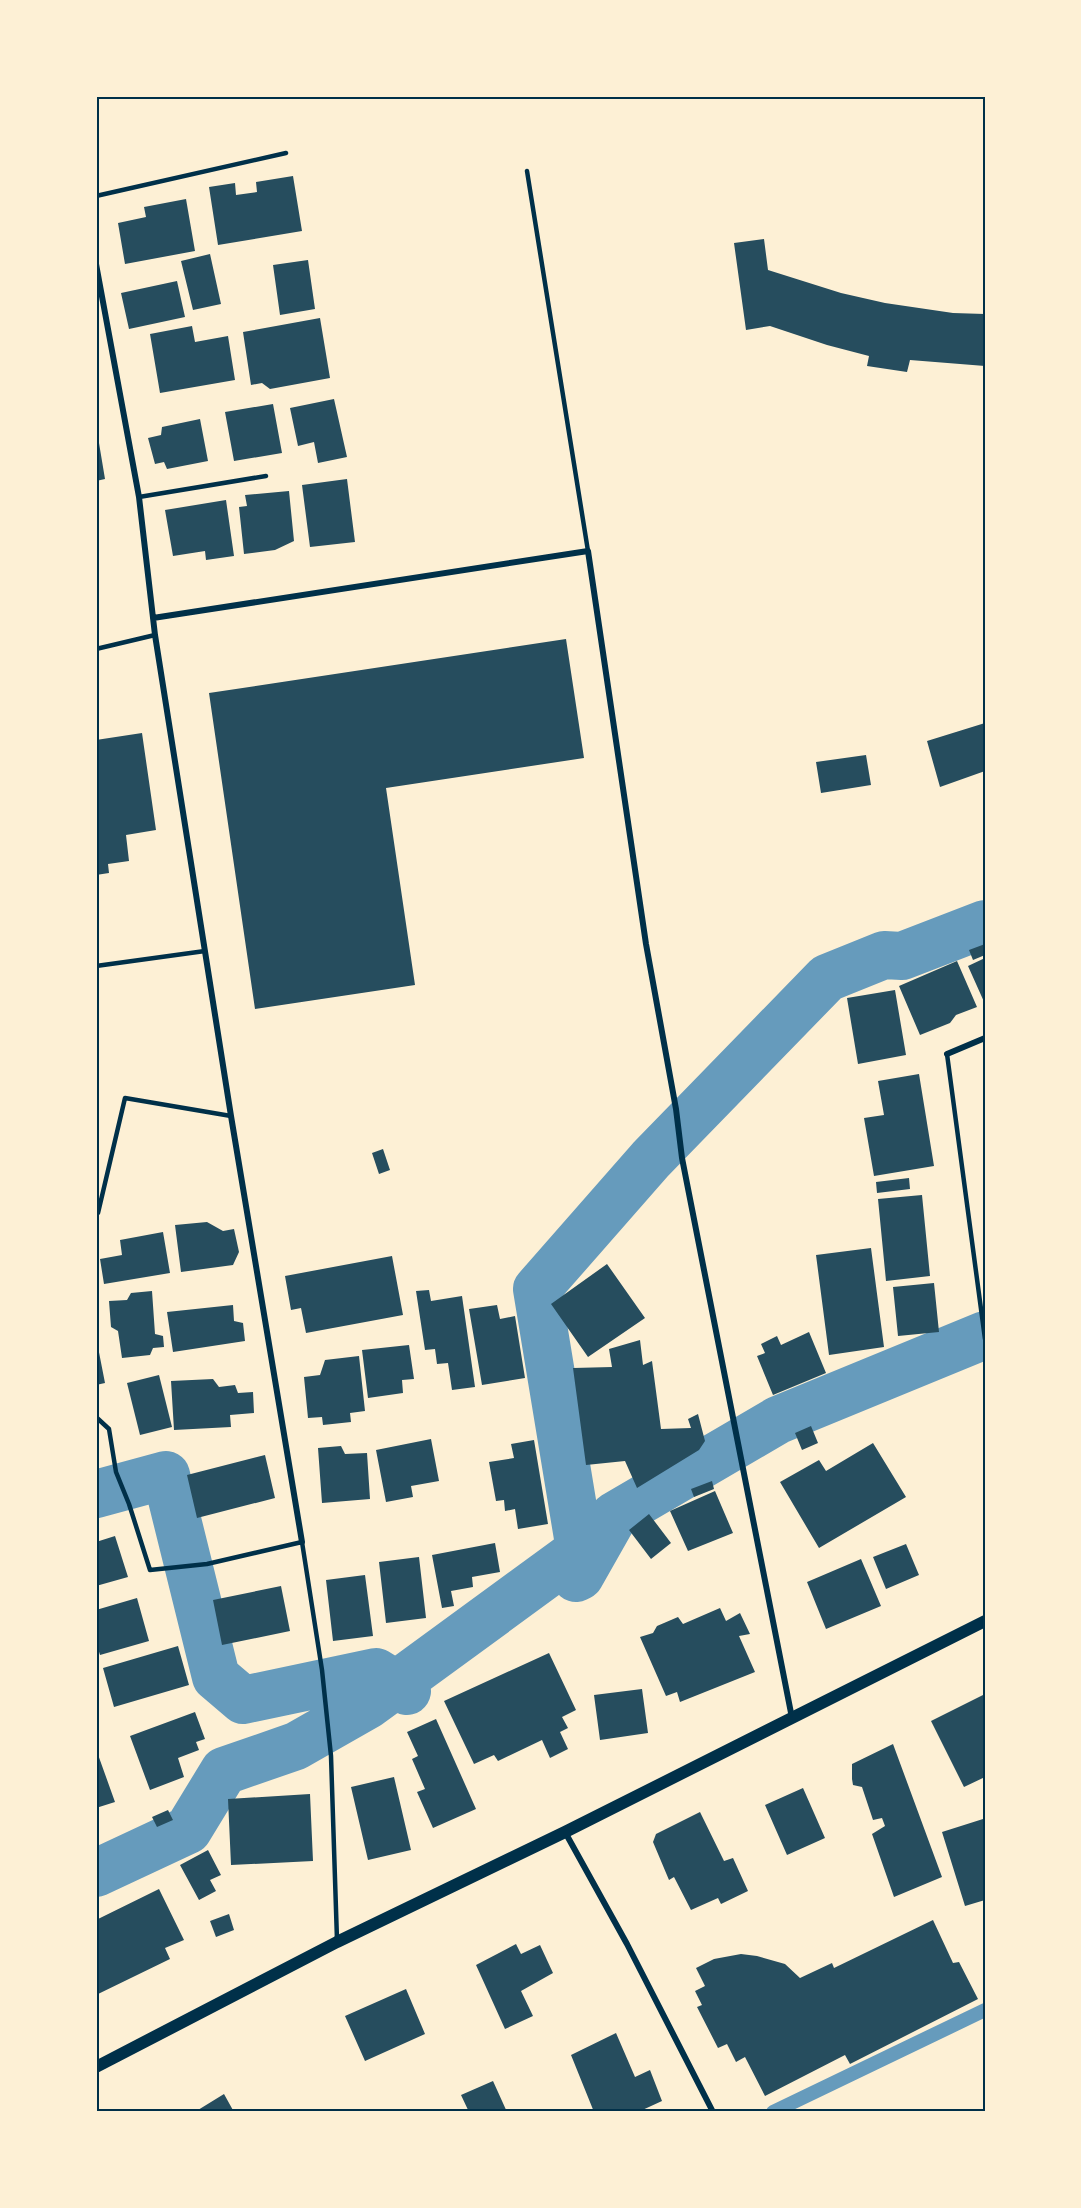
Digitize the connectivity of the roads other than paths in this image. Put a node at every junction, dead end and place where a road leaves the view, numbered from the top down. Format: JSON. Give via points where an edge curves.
{"nodes":[{"id":1,"x":286,"y":153,"type":"dead end"},
{"id":2,"x":527,"y":171,"type":"dead end"},
{"id":3,"x":96,"y":196,"type":"edge"},
{"id":4,"x":96,"y":264,"type":"edge"},
{"id":5,"x":266,"y":476,"type":"dead end"},
{"id":6,"x":139,"y":497,"type":"junction"},
{"id":7,"x":588,"y":551,"type":"junction"},
{"id":8,"x":153,"y":618,"type":"junction"},
{"id":9,"x":155,"y":635,"type":"junction"},
{"id":10,"x":96,"y":649,"type":"edge"},
{"id":11,"x":205,"y":951,"type":"junction"},
{"id":12,"x":96,"y":966,"type":"edge"},
{"id":13,"x":985,"y":1038,"type":"edge"},
{"id":14,"x":947,"y":1054,"type":"joint"},
{"id":15,"x":231,"y":1116,"type":"junction"},
{"id":16,"x":96,"y":1213,"type":"edge"},
{"id":17,"x":985,"y":1339,"type":"edge"},
{"id":18,"x":96,"y":1417,"type":"edge"},
{"id":19,"x":302,"y":1542,"type":"junction"},
{"id":20,"x":985,"y":1621,"type":"edge"},
{"id":21,"x":792,"y":1718,"type":"junction"},
{"id":22,"x":565,"y":1832,"type":"junction"},
{"id":23,"x":337,"y":1942,"type":"junction"},
{"id":24,"x":96,"y":2067,"type":"edge"},
{"id":25,"x":713,"y":2112,"type":"edge"}],
"edges":[{"from":1,"to":3,"type":"lane"},
{"from":2,"to":7,"type":"lane"},
{"from":4,"to":6,"type":"street"},
{"from":5,"to":6,"type":"lane"},
{"from":6,"to":8,"type":"street"},
{"from":7,"to":8,"type":"street"},
{"from":7,"to":21,"type":"street","via":[[682,1158]]},
{"from":8,"to":9,"type":"street"},
{"from":9,"to":10,"type":"lane"},
{"from":9,"to":11,"type":"street"},
{"from":11,"to":12,"type":"lane"},
{"from":11,"to":15,"type":"street"},
{"from":13,"to":14,"type":"street"},
{"from":14,"to":17,"type":"lane"},
{"from":15,"to":16,"type":"lane","via":[[125,1098]]},
{"from":15,"to":19,"type":"street"},
{"from":18,"to":19,"type":"lane","via":[[109,1429],[116,1472],[150,1570],[207,1564]]},
{"from":19,"to":23,"type":"lane","via":[[331,1755]]},
{"from":20,"to":21,"type":"main road"},
{"from":21,"to":22,"type":"main road"},
{"from":22,"to":23,"type":"main road"},
{"from":22,"to":25,"type":"street"},
{"from":23,"to":24,"type":"main road"}]}
